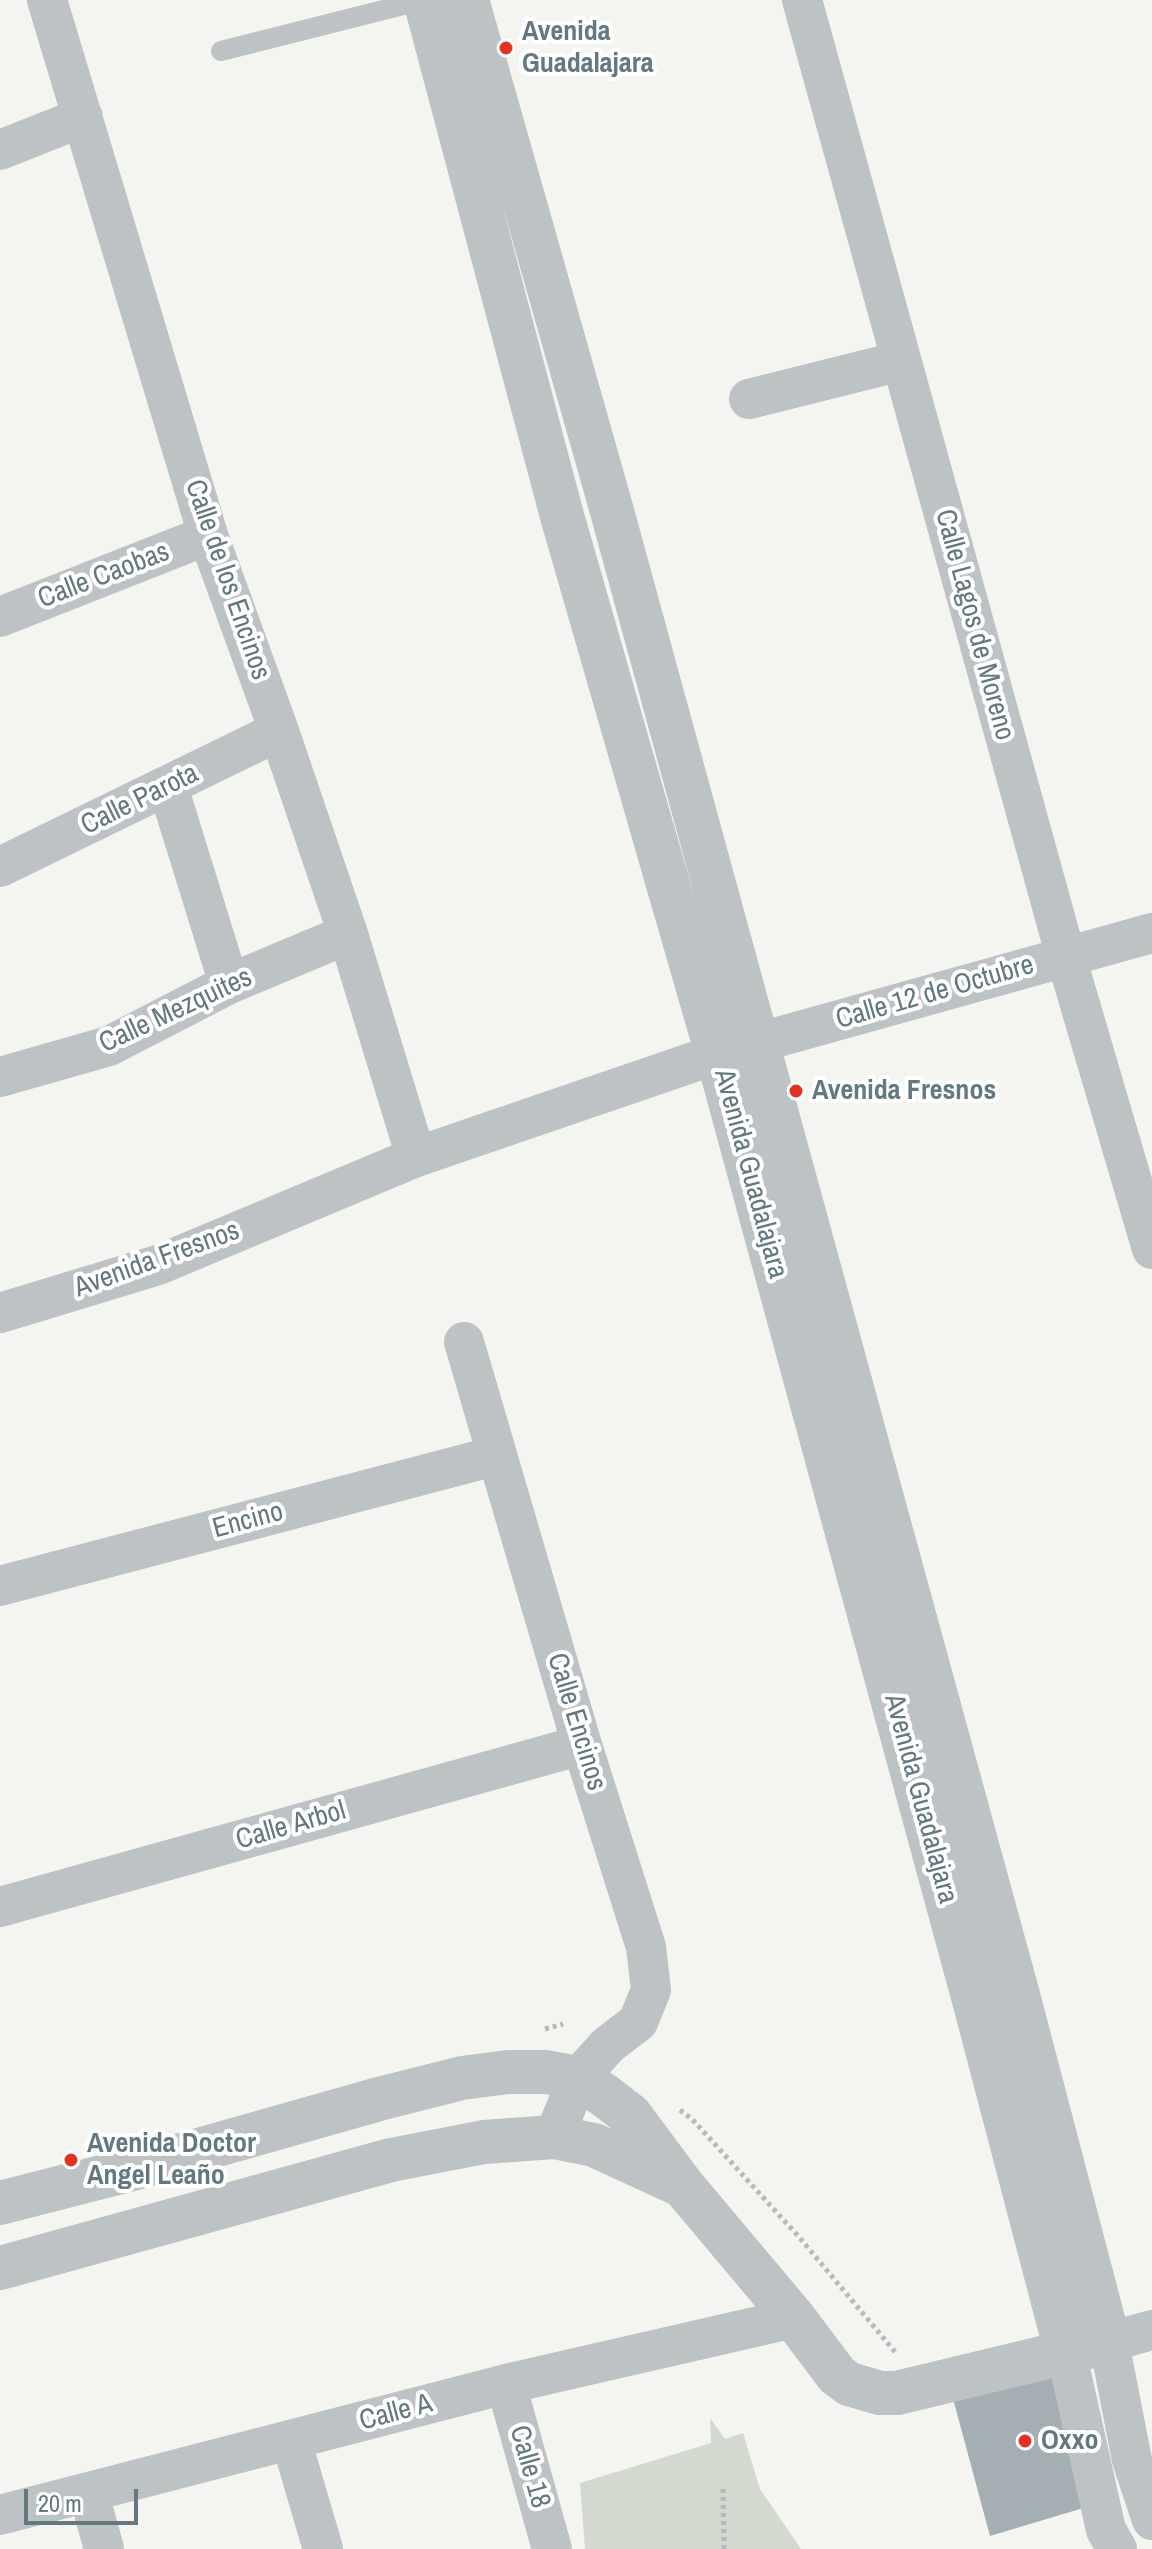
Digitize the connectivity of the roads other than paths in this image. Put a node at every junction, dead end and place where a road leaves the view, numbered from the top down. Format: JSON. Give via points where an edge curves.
{"nodes":[{"id":1,"x":47,"y":0,"type":"edge"},
{"id":2,"x":424,"y":0,"type":"edge"},
{"id":3,"x":467,"y":0,"type":"edge"},
{"id":4,"x":802,"y":0,"type":"edge"},
{"id":5,"x":221,"y":51,"type":"dead end"},
{"id":6,"x":83,"y":117,"type":"junction"},
{"id":7,"x":0,"y":150,"type":"edge"},
{"id":8,"x":901,"y":361,"type":"junction"},
{"id":9,"x":749,"y":399,"type":"dead end"},
{"id":10,"x":208,"y":535,"type":"junction"},
{"id":11,"x":0,"y":617,"type":"edge"},
{"id":12,"x":279,"y":731,"type":"junction"},
{"id":13,"x":168,"y":787,"type":"junction"},
{"id":14,"x":0,"y":867,"type":"edge"},
{"id":15,"x":1152,"y":933,"type":"edge"},
{"id":16,"x":348,"y":934,"type":"junction"},
{"id":17,"x":1066,"y":957,"type":"junction"},
{"id":18,"x":229,"y":984,"type":"junction"},
{"id":19,"x":737,"y":1048,"type":"junction"},
{"id":20,"x":0,"y":1077,"type":"edge"},
{"id":21,"x":416,"y":1157,"type":"junction"},
{"id":22,"x":1152,"y":1249,"type":"edge"},
{"id":23,"x":0,"y":1313,"type":"edge"},
{"id":24,"x":464,"y":1342,"type":"dead end"},
{"id":25,"x":495,"y":1456,"type":"junction"},
{"id":26,"x":0,"y":1586,"type":"edge"},
{"id":27,"x":582,"y":1745,"type":"junction"},
{"id":28,"x":0,"y":1907,"type":"edge"},
{"id":29,"x":1018,"y":1995,"type":"junction"},
{"id":30,"x":975,"y":2004,"type":"junction"},
{"id":31,"x":578,"y":2078,"type":"junction"},
{"id":32,"x":554,"y":2137,"type":"junction"},
{"id":33,"x":683,"y":2186,"type":"junction"},
{"id":34,"x":0,"y":2203,"type":"edge"},
{"id":35,"x":0,"y":2268,"type":"edge"},
{"id":36,"x":794,"y":2318,"type":"junction"},
{"id":37,"x":1152,"y":2330,"type":"edge"},
{"id":38,"x":1109,"y":2342,"type":"junction"},
{"id":39,"x":1066,"y":2351,"type":"junction"},
{"id":40,"x":506,"y":2384,"type":"junction"},
{"id":41,"x":291,"y":2440,"type":"junction"},
{"id":42,"x":89,"y":2494,"type":"junction"},
{"id":43,"x":0,"y":2515,"type":"edge"},
{"id":44,"x":1152,"y":2520,"type":"edge"},
{"id":45,"x":104,"y":2549,"type":"edge"},
{"id":46,"x":323,"y":2549,"type":"edge"},
{"id":47,"x":552,"y":2549,"type":"edge"},
{"id":48,"x":1117,"y":2549,"type":"edge"}],
"edges":[{"from":1,"to":6,"type":"street","name":"Calle de los Encinos"},
{"from":2,"to":5,"type":"lane"},
{"from":2,"to":19,"type":"street","name":"Avenida Guadalajara","via":[[562,516]]},
{"from":3,"to":19,"type":"street","name":"Avenida Guadalajara","via":[[610,504]]},
{"from":4,"to":8,"type":"street","name":"Calle Lagos de Moreno"},
{"from":6,"to":7,"type":"street"},
{"from":6,"to":10,"type":"street","name":"Calle de los Encinos"},
{"from":8,"to":9,"type":"street"},
{"from":8,"to":17,"type":"street","name":"Calle Lagos de Moreno"},
{"from":10,"to":11,"type":"street","name":"Calle Caobas"},
{"from":10,"to":12,"type":"street","name":"Calle de los Encinos"},
{"from":12,"to":13,"type":"street","name":"Calle Parota"},
{"from":12,"to":16,"type":"street","name":"Calle de los Encinos"},
{"from":13,"to":14,"type":"street","name":"Calle Parota"},
{"from":13,"to":18,"type":"street"},
{"from":15,"to":17,"type":"street","name":"Calle 12 de Octubre"},
{"from":16,"to":18,"type":"street","name":"Calle Mezquites"},
{"from":16,"to":21,"type":"street","name":"Calle de los Encinos"},
{"from":17,"to":19,"type":"street","name":"Calle 12 de Octubre"},
{"from":17,"to":22,"type":"street","name":"Calle Lagos de Moreno"},
{"from":18,"to":20,"type":"street","name":"Calle Mezquites","via":[[109,1046]]},
{"from":19,"to":21,"type":"street","name":"Avenida Fresnos"},
{"from":19,"to":29,"type":"street","name":"Avenida Guadalajara"},
{"from":19,"to":30,"type":"street","name":"Avenida Guadalajara"},
{"from":21,"to":23,"type":"street","name":"Avenida Fresnos","via":[[158,1265]]},
{"from":24,"to":25,"type":"street","name":"Calle Encinos"},
{"from":25,"to":26,"type":"street","name":"Encino"},
{"from":25,"to":27,"type":"street","name":"Calle Encinos"},
{"from":27,"to":28,"type":"street","name":"Calle Arbol"},
{"from":27,"to":31,"type":"street","name":"Calle Encinos","via":[[646,1947],[651,1990],[638,2022]]},
{"from":29,"to":30,"type":"street"},
{"from":29,"to":38,"type":"street","name":"Avenida Guadalajara"},
{"from":30,"to":39,"type":"street","name":"Avenida Guadalajara"},
{"from":31,"to":32,"type":"street"},
{"from":31,"to":33,"type":"street","via":[[630,2115]]},
{"from":31,"to":34,"type":"street","via":[[546,2072],[462,2078]]},
{"from":32,"to":33,"type":"street","via":[[594,2145]]},
{"from":32,"to":35,"type":"street","via":[[484,2142],[391,2160]]},
{"from":33,"to":36,"type":"street"},
{"from":36,"to":39,"type":"street","via":[[837,2375],[880,2393]]},
{"from":36,"to":40,"type":"street","name":"Calle A"},
{"from":37,"to":38,"type":"street"},
{"from":38,"to":39,"type":"street"},
{"from":38,"to":44,"type":"street","via":[[1132,2460]]},
{"from":39,"to":48,"type":"street","via":[[1106,2530]]},
{"from":40,"to":41,"type":"street","name":"Calle A"},
{"from":40,"to":47,"type":"street","name":"Calle 18"},
{"from":41,"to":42,"type":"street","name":"Calle A"},
{"from":41,"to":46,"type":"street"},
{"from":42,"to":43,"type":"street","name":"Calle A"},
{"from":42,"to":45,"type":"street"}]}
